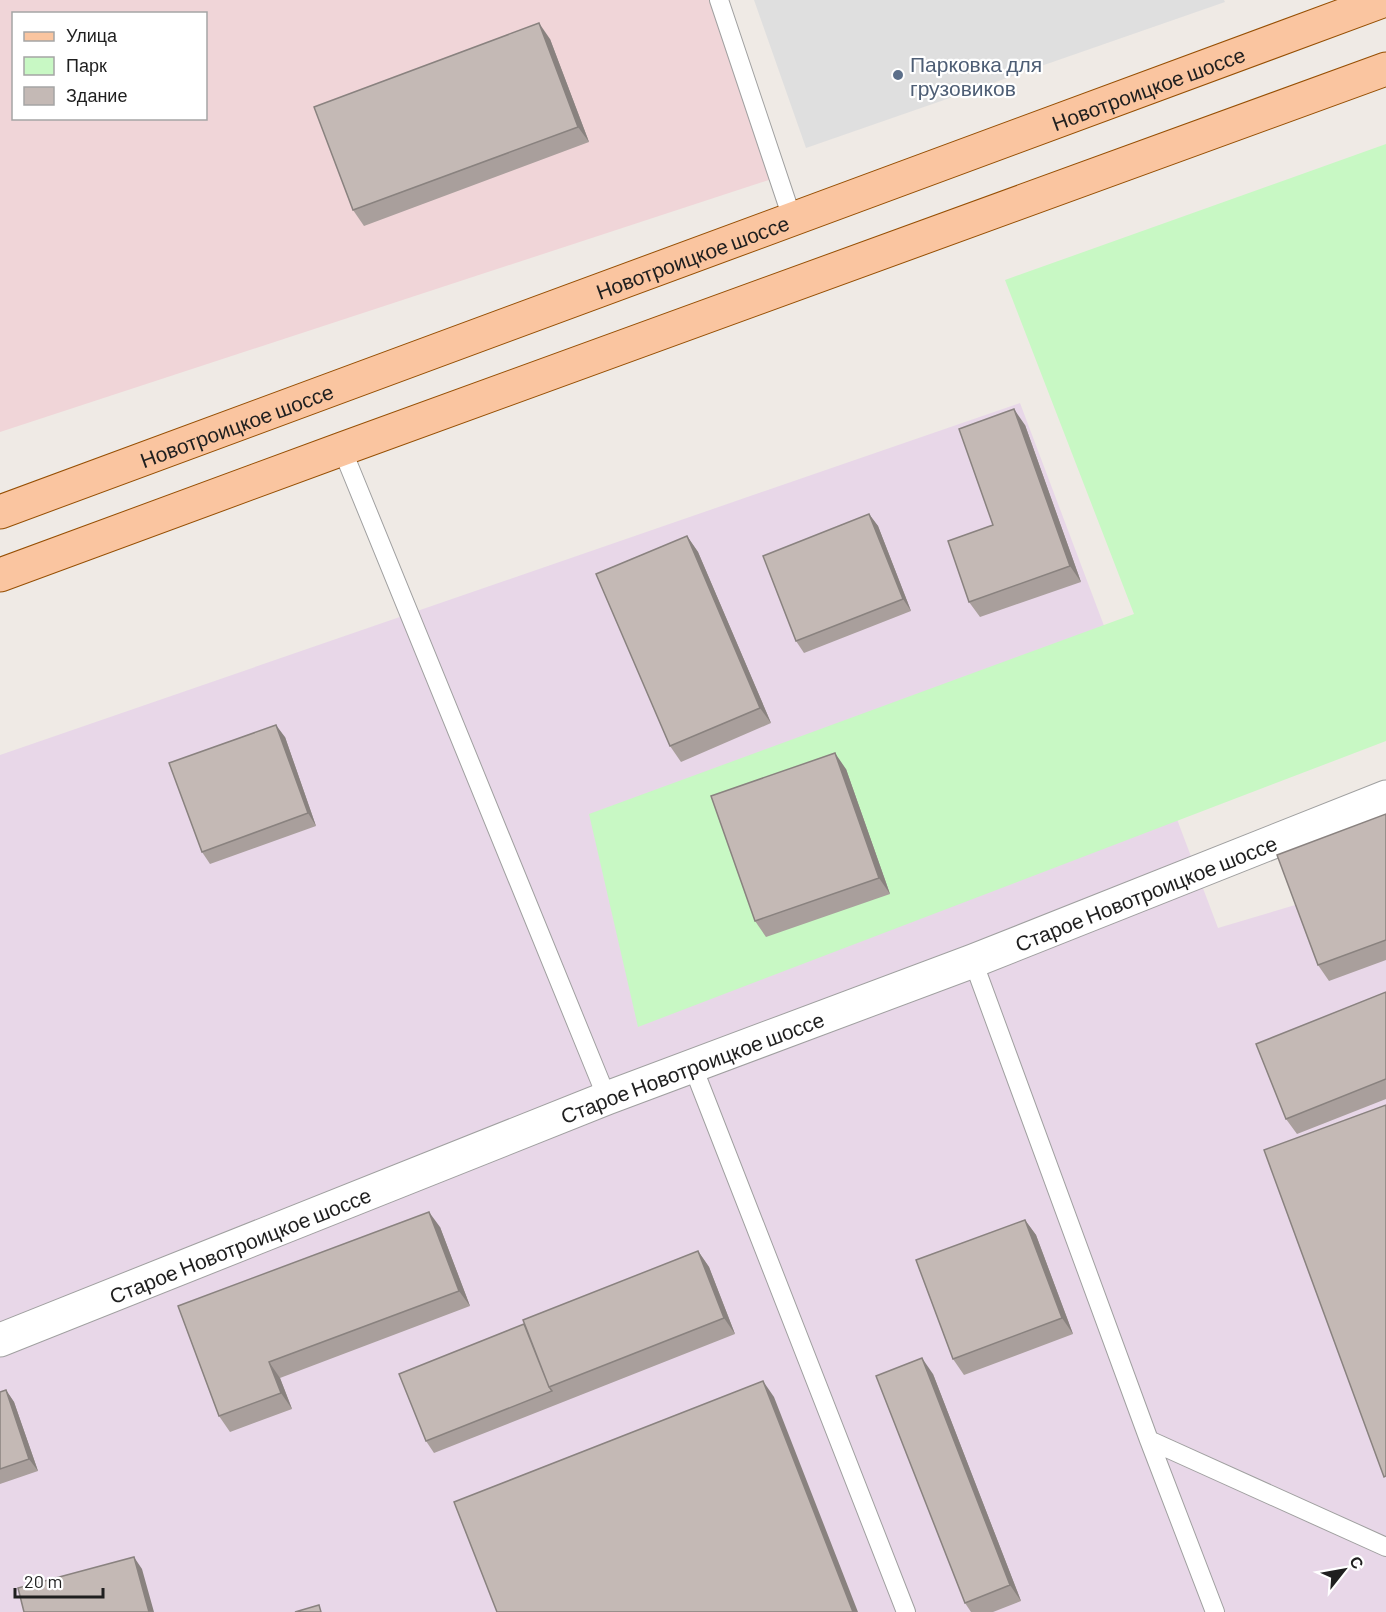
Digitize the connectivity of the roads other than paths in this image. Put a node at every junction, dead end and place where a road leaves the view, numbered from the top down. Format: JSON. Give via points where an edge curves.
{"nodes":[{"id":1,"x":718,"y":0,"type":"edge"},
{"id":2,"x":1385,"y":0,"type":"edge"},
{"id":3,"x":1386,"y":69,"type":"edge"},
{"id":4,"x":792,"y":218,"type":"junction"},
{"id":5,"x":342,"y":449,"type":"junction"},
{"id":6,"x":0,"y":512,"type":"edge"},
{"id":7,"x":0,"y":575,"type":"edge"},
{"id":8,"x":1386,"y":796,"type":"edge"},
{"id":9,"x":973,"y":960,"type":"junction"},
{"id":10,"x":693,"y":1066,"type":"junction"},
{"id":11,"x":607,"y":1098,"type":"junction"},
{"id":12,"x":0,"y":1340,"type":"edge"},
{"id":13,"x":1149,"y":1440,"type":"junction"},
{"id":14,"x":1386,"y":1547,"type":"edge"},
{"id":15,"x":906,"y":1612,"type":"edge"},
{"id":16,"x":1215,"y":1612,"type":"edge"}],
"edges":[{"from":1,"to":4,"type":"lane"},
{"from":2,"to":4,"type":"main road","name":"Новотроицкое шоссе"},
{"from":3,"to":5,"type":"main road"},
{"from":4,"to":6,"type":"main road","name":"Новотроицкое шоссе"},
{"from":5,"to":7,"type":"main road"},
{"from":5,"to":11,"type":"lane"},
{"from":8,"to":9,"type":"street","name":"Старое Новотроицкое шоссе"},
{"from":9,"to":10,"type":"street","name":"Старое Новотроицкое шоссе"},
{"from":9,"to":13,"type":"lane"},
{"from":10,"to":11,"type":"street","name":"Старое Новотроицкое шоссе"},
{"from":10,"to":15,"type":"lane"},
{"from":11,"to":12,"type":"street","name":"Старое Новотроицкое шоссе"},
{"from":13,"to":14,"type":"lane"},
{"from":13,"to":16,"type":"lane"}]}
